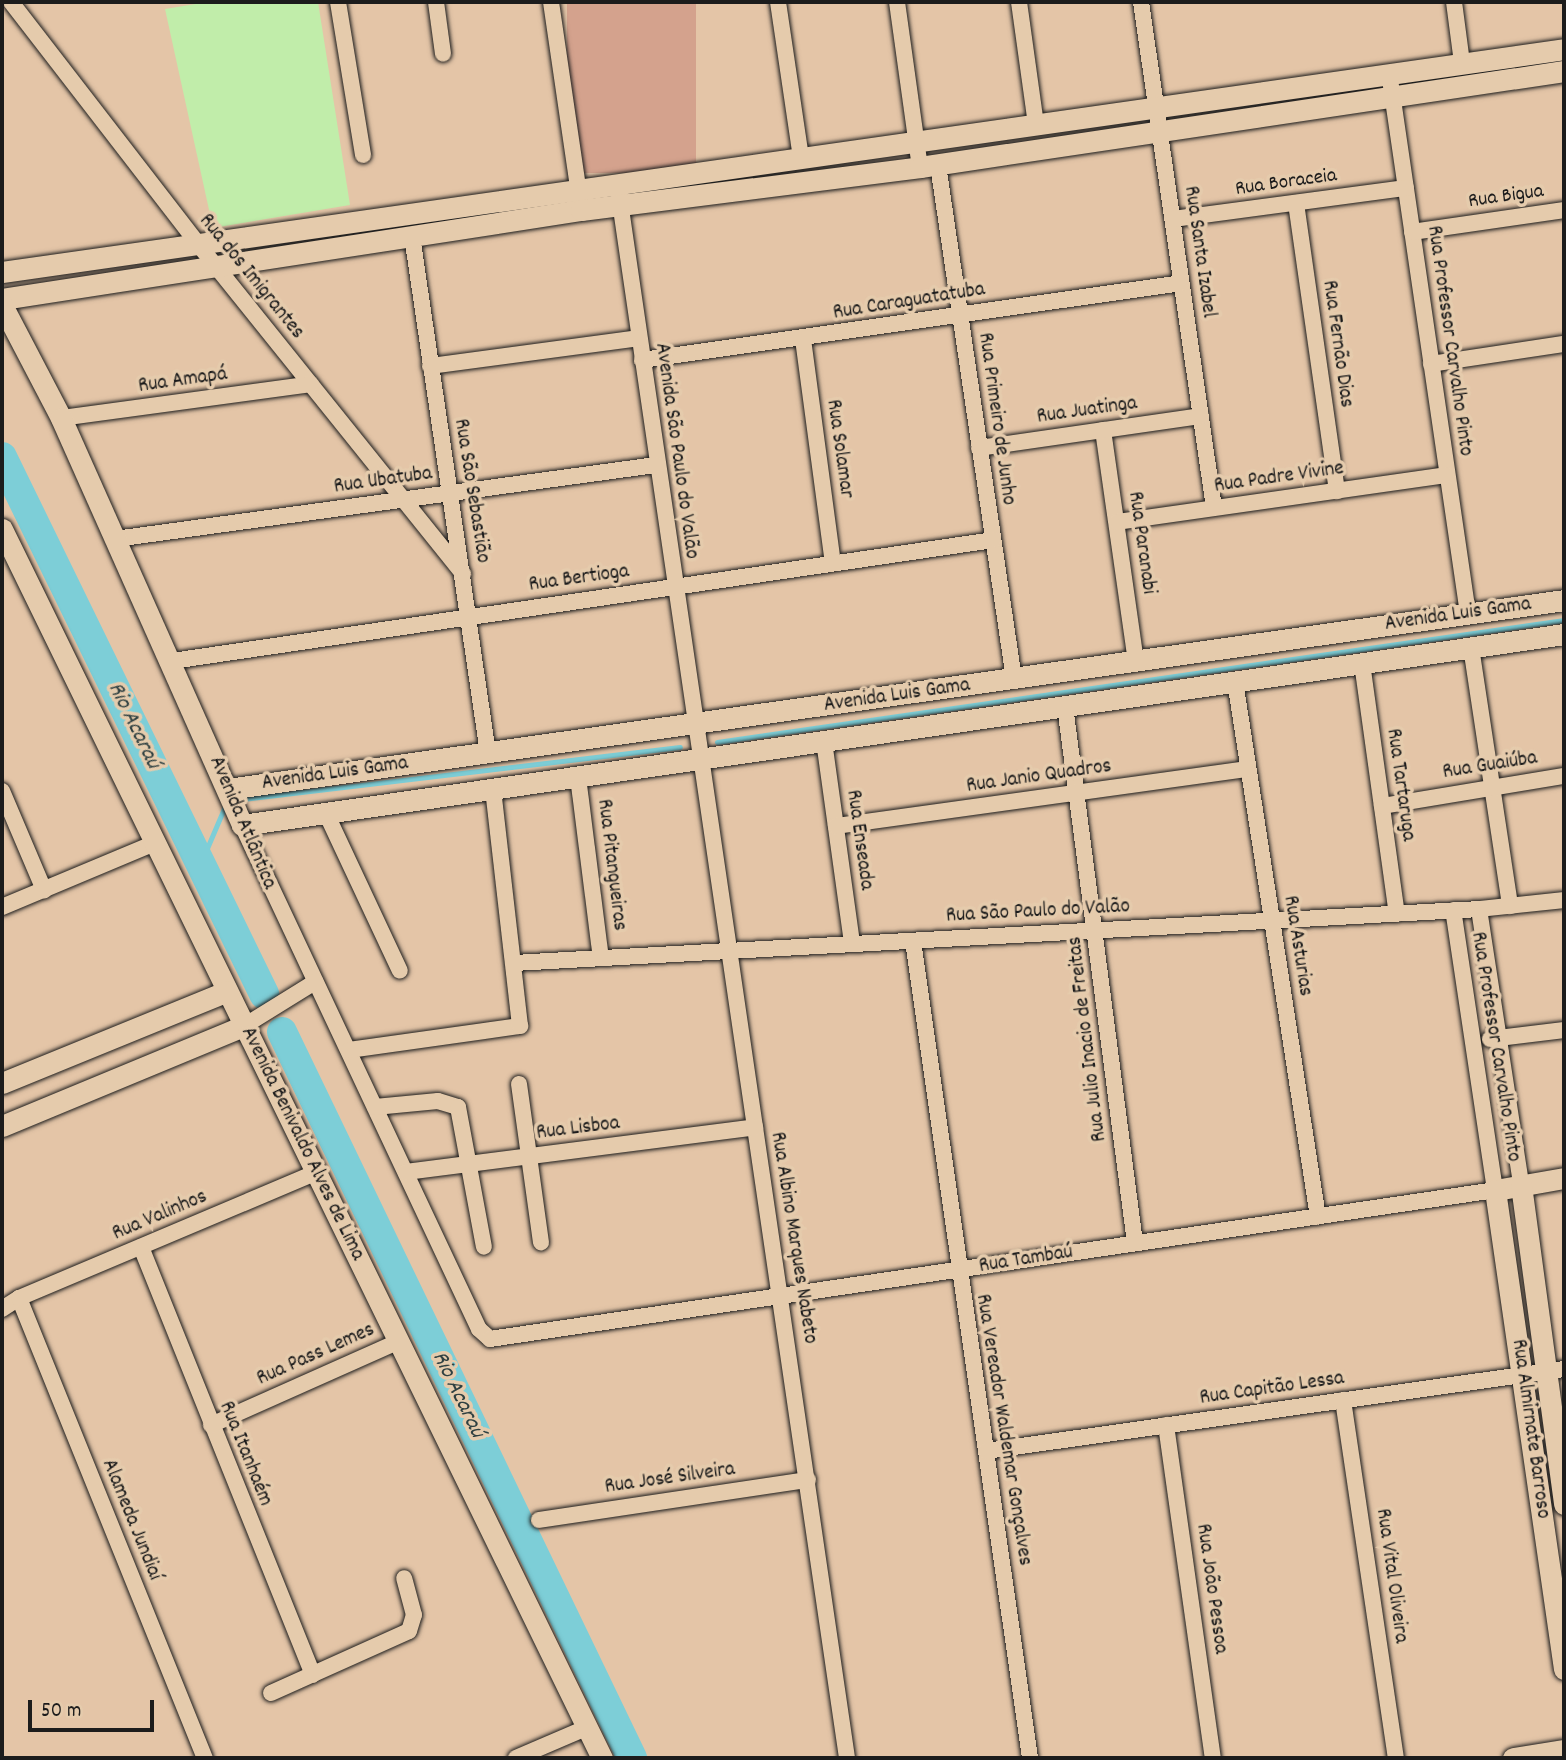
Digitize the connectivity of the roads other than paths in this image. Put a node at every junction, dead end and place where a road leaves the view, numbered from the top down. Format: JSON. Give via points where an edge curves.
{"nodes":[{"id":1,"x":11,"y":2,"type":"edge"},
{"id":2,"x":338,"y":2,"type":"edge"},
{"id":3,"x":436,"y":2,"type":"edge"},
{"id":4,"x":551,"y":2,"type":"edge"},
{"id":5,"x":778,"y":2,"type":"edge"},
{"id":6,"x":897,"y":2,"type":"edge"},
{"id":7,"x":1019,"y":2,"type":"edge"},
{"id":8,"x":1141,"y":2,"type":"edge"},
{"id":9,"x":1454,"y":2,"type":"edge"},
{"id":10,"x":1564,"y":49,"type":"edge"},
{"id":11,"x":443,"y":54,"type":"dead end"},
{"id":12,"x":1462,"y":63,"type":"junction"},
{"id":13,"x":1564,"y":71,"type":"edge"},
{"id":14,"x":1389,"y":74,"type":"junction"},
{"id":15,"x":1392,"y":96,"type":"junction"},
{"id":16,"x":1156,"y":107,"type":"junction"},
{"id":17,"x":1036,"y":124,"type":"junction"},
{"id":18,"x":1160,"y":131,"type":"junction"},
{"id":19,"x":917,"y":141,"type":"junction"},
{"id":20,"x":363,"y":155,"type":"dead end"},
{"id":21,"x":800,"y":157,"type":"junction"},
{"id":22,"x":929,"y":166,"type":"junction"},
{"id":23,"x":617,"y":183,"type":"junction"},
{"id":24,"x":578,"y":188,"type":"junction"},
{"id":25,"x":1406,"y":188,"type":"junction"},
{"id":26,"x":1296,"y":203,"type":"junction"},
{"id":27,"x":620,"y":205,"type":"junction"},
{"id":28,"x":581,"y":210,"type":"junction"},
{"id":29,"x":1564,"y":210,"type":"edge"},
{"id":30,"x":1173,"y":219,"type":"junction"},
{"id":31,"x":1412,"y":232,"type":"junction"},
{"id":32,"x":412,"y":236,"type":"junction"},
{"id":33,"x":198,"y":244,"type":"junction"},
{"id":34,"x":216,"y":266,"type":"junction"},
{"id":35,"x":2,"y":272,"type":"edge"},
{"id":36,"x":1182,"y":283,"type":"junction"},
{"id":37,"x":2,"y":299,"type":"edge"},
{"id":38,"x":2,"y":304,"type":"edge"},
{"id":39,"x":960,"y":316,"type":"junction"},
{"id":40,"x":639,"y":338,"type":"junction"},
{"id":41,"x":803,"y":340,"type":"junction"},
{"id":42,"x":1564,"y":344,"type":"edge"},
{"id":43,"x":642,"y":360,"type":"junction"},
{"id":44,"x":1431,"y":364,"type":"junction"},
{"id":45,"x":430,"y":366,"type":"junction"},
{"id":46,"x":311,"y":384,"type":"junction"},
{"id":47,"x":1201,"y":416,"type":"junction"},
{"id":48,"x":61,"y":418,"type":"junction"},
{"id":49,"x":1104,"y":430,"type":"junction"},
{"id":50,"x":979,"y":448,"type":"junction"},
{"id":51,"x":656,"y":465,"type":"junction"},
{"id":52,"x":1447,"y":475,"type":"junction"},
{"id":53,"x":1337,"y":491,"type":"junction"},
{"id":54,"x":450,"y":493,"type":"junction"},
{"id":55,"x":403,"y":499,"type":"junction"},
{"id":56,"x":1214,"y":508,"type":"junction"},
{"id":57,"x":1117,"y":522,"type":"junction"},
{"id":58,"x":2,"y":529,"type":"edge"},
{"id":59,"x":116,"y":539,"type":"junction"},
{"id":60,"x":993,"y":540,"type":"junction"},
{"id":61,"x":833,"y":563,"type":"junction"},
{"id":62,"x":463,"y":574,"type":"junction"},
{"id":63,"x":674,"y":587,"type":"junction"},
{"id":64,"x":1564,"y":600,"type":"edge"},
{"id":65,"x":1468,"y":614,"type":"junction"},
{"id":66,"x":469,"y":617,"type":"junction"},
{"id":67,"x":1564,"y":634,"type":"edge"},
{"id":68,"x":1471,"y":647,"type":"junction"},
{"id":69,"x":172,"y":661,"type":"junction"},
{"id":70,"x":1136,"y":661,"type":"junction"},
{"id":71,"x":1362,"y":663,"type":"junction"},
{"id":72,"x":1014,"y":679,"type":"junction"},
{"id":73,"x":1235,"y":681,"type":"junction"},
{"id":74,"x":1065,"y":706,"type":"junction"},
{"id":75,"x":694,"y":725,"type":"junction"},
{"id":76,"x":824,"y":741,"type":"junction"},
{"id":77,"x":488,"y":753,"type":"junction"},
{"id":78,"x":699,"y":759,"type":"junction"},
{"id":79,"x":1247,"y":769,"type":"junction"},
{"id":80,"x":578,"y":776,"type":"junction"},
{"id":81,"x":1564,"y":776,"type":"edge"},
{"id":82,"x":1492,"y":788,"type":"junction"},
{"id":83,"x":229,"y":789,"type":"junction"},
{"id":84,"x":493,"y":789,"type":"junction"},
{"id":85,"x":2,"y":791,"type":"edge"},
{"id":86,"x":1077,"y":793,"type":"junction"},
{"id":87,"x":1382,"y":806,"type":"junction"},
{"id":88,"x":326,"y":813,"type":"junction"},
{"id":89,"x":242,"y":825,"type":"junction"},
{"id":90,"x":836,"y":826,"type":"junction"},
{"id":91,"x":155,"y":843,"type":"junction"},
{"id":92,"x":44,"y":890,"type":"junction"},
{"id":93,"x":1564,"y":900,"type":"edge"},
{"id":94,"x":2,"y":906,"type":"edge"},
{"id":95,"x":1510,"y":906,"type":"junction"},
{"id":96,"x":1479,"y":909,"type":"junction"},
{"id":97,"x":1453,"y":910,"type":"junction"},
{"id":98,"x":1397,"y":914,"type":"junction"},
{"id":99,"x":1272,"y":920,"type":"junction"},
{"id":100,"x":1096,"y":930,"type":"junction"},
{"id":101,"x":913,"y":941,"type":"junction"},
{"id":102,"x":852,"y":944,"type":"junction"},
{"id":103,"x":728,"y":951,"type":"junction"},
{"id":104,"x":601,"y":958,"type":"junction"},
{"id":105,"x":514,"y":963,"type":"junction"},
{"id":106,"x":400,"y":971,"type":"dead end"},
{"id":107,"x":315,"y":982,"type":"junction"},
{"id":108,"x":227,"y":991,"type":"junction"},
{"id":109,"x":250,"y":1022,"type":"junction"},
{"id":110,"x":1564,"y":1030,"type":"edge"},
{"id":111,"x":1498,"y":1038,"type":"junction"},
{"id":112,"x":1474,"y":1041,"type":"junction"},
{"id":113,"x":349,"y":1049,"type":"junction"},
{"id":114,"x":2,"y":1083,"type":"edge"},
{"id":115,"x":519,"y":1084,"type":"dead end"},
{"id":116,"x":375,"y":1107,"type":"junction"},
{"id":117,"x":2,"y":1126,"type":"edge"},
{"id":118,"x":755,"y":1127,"type":"junction"},
{"id":119,"x":529,"y":1156,"type":"junction"},
{"id":120,"x":471,"y":1164,"type":"junction"},
{"id":121,"x":318,"y":1172,"type":"junction"},
{"id":122,"x":406,"y":1172,"type":"junction"},
{"id":123,"x":1564,"y":1178,"type":"edge"},
{"id":124,"x":1521,"y":1185,"type":"junction"},
{"id":125,"x":1495,"y":1190,"type":"junction"},
{"id":126,"x":1318,"y":1217,"type":"junction"},
{"id":127,"x":541,"y":1242,"type":"dead end"},
{"id":128,"x":1135,"y":1243,"type":"junction"},
{"id":129,"x":141,"y":1247,"type":"junction"},
{"id":130,"x":484,"y":1247,"type":"dead end"},
{"id":131,"x":957,"y":1270,"type":"junction"},
{"id":132,"x":19,"y":1298,"type":"junction"},
{"id":133,"x":781,"y":1298,"type":"junction"},
{"id":134,"x":2,"y":1309,"type":"edge"},
{"id":135,"x":487,"y":1338,"type":"joint"},
{"id":136,"x":400,"y":1341,"type":"junction"},
{"id":137,"x":1555,"y":1370,"type":"edge"},
{"id":138,"x":1523,"y":1375,"type":"junction"},
{"id":139,"x":1343,"y":1400,"type":"junction"},
{"id":140,"x":211,"y":1425,"type":"junction"},
{"id":141,"x":1166,"y":1425,"type":"junction"},
{"id":142,"x":986,"y":1451,"type":"junction"},
{"id":143,"x":808,"y":1480,"type":"junction"},
{"id":144,"x":1564,"y":1504,"type":"edge"},
{"id":145,"x":539,"y":1520,"type":"dead end"},
{"id":146,"x":404,"y":1578,"type":"dead end"},
{"id":147,"x":1564,"y":1669,"type":"edge"},
{"id":148,"x":313,"y":1675,"type":"junction"},
{"id":149,"x":271,"y":1693,"type":"dead end"},
{"id":150,"x":586,"y":1728,"type":"junction"},
{"id":151,"x":1564,"y":1750,"type":"edge"},
{"id":152,"x":205,"y":1758,"type":"edge"},
{"id":153,"x":516,"y":1758,"type":"edge"},
{"id":154,"x":602,"y":1758,"type":"edge"},
{"id":155,"x":846,"y":1758,"type":"edge"},
{"id":156,"x":1030,"y":1758,"type":"edge"},
{"id":157,"x":1213,"y":1758,"type":"edge"},
{"id":158,"x":1396,"y":1758,"type":"edge"},
{"id":159,"x":1513,"y":1758,"type":"edge"}],
"edges":[{"from":1,"to":33,"type":"street","name":"Rua dos Imigrantes"},
{"from":2,"to":20,"type":"street"},
{"from":3,"to":11,"type":"street"},
{"from":4,"to":24,"type":"street"},
{"from":5,"to":21,"type":"street"},
{"from":6,"to":19,"type":"street","name":"Rua Primeiro de Junho"},
{"from":7,"to":17,"type":"street"},
{"from":8,"to":16,"type":"street","name":"Rua Santa Izabel"},
{"from":9,"to":12,"type":"street"},
{"from":10,"to":12,"type":"street"},
{"from":12,"to":14,"type":"street"},
{"from":13,"to":15,"type":"street"},
{"from":14,"to":15,"type":"street","name":"Rua Professor Carvalho Pinto"},
{"from":14,"to":16,"type":"street"},
{"from":15,"to":18,"type":"street"},
{"from":15,"to":25,"type":"street","name":"Rua Professor Carvalho Pinto"},
{"from":16,"to":17,"type":"street"},
{"from":16,"to":18,"type":"street","name":"Rua Santa Izabel"},
{"from":17,"to":19,"type":"street"},
{"from":18,"to":22,"type":"street"},
{"from":18,"to":30,"type":"street","name":"Rua Santa Izabel"},
{"from":19,"to":21,"type":"street"},
{"from":19,"to":22,"type":"street","name":"Rua Primeiro de Junho"},
{"from":21,"to":23,"type":"street"},
{"from":22,"to":27,"type":"street"},
{"from":22,"to":39,"type":"street","name":"Rua Primeiro de Junho"},
{"from":23,"to":24,"type":"street"},
{"from":23,"to":27,"type":"street","name":"Avenida São Paulo do Valão"},
{"from":24,"to":28,"type":"street"},
{"from":24,"to":33,"type":"street"},
{"from":25,"to":26,"type":"street","name":"Rua Boraceia"},
{"from":25,"to":31,"type":"street","name":"Rua Professor Carvalho Pinto"},
{"from":26,"to":30,"type":"street","name":"Rua Boraceia"},
{"from":26,"to":53,"type":"street","name":"Rua Fernão Dias"},
{"from":27,"to":28,"type":"street"},
{"from":27,"to":40,"type":"street","name":"Avenida São Paulo do Valão"},
{"from":28,"to":32,"type":"street"},
{"from":29,"to":31,"type":"street","name":"Rua Bigua"},
{"from":30,"to":36,"type":"street","name":"Rua Santa Izabel"},
{"from":31,"to":44,"type":"street","name":"Rua Professor Carvalho Pinto"},
{"from":32,"to":34,"type":"street"},
{"from":32,"to":45,"type":"street","name":"Rua São Sebastião"},
{"from":33,"to":34,"type":"street","name":"Rua dos Imigrantes"},
{"from":33,"to":35,"type":"street"},
{"from":34,"to":37,"type":"street"},
{"from":34,"to":46,"type":"street","name":"Rua dos Imigrantes"},
{"from":36,"to":39,"type":"street","name":"Rua Caraguatatuba"},
{"from":36,"to":47,"type":"street","name":"Rua Santa Izabel"},
{"from":38,"to":48,"type":"street","name":"Avenida Atlântica"},
{"from":39,"to":41,"type":"street","name":"Rua Caraguatatuba"},
{"from":39,"to":50,"type":"street","name":"Rua Primeiro de Junho"},
{"from":40,"to":43,"type":"street","name":"Avenida São Paulo do Valão"},
{"from":40,"to":45,"type":"street"},
{"from":41,"to":43,"type":"street","name":"Rua Caraguatatuba"},
{"from":41,"to":61,"type":"street","name":"Rua Solamar"},
{"from":42,"to":44,"type":"street"},
{"from":43,"to":51,"type":"street","name":"Avenida São Paulo do Valão"},
{"from":44,"to":52,"type":"street","name":"Rua Professor Carvalho Pinto"},
{"from":45,"to":54,"type":"street","name":"Rua São Sebastião"},
{"from":46,"to":48,"type":"street","name":"Rua Amapá"},
{"from":46,"to":55,"type":"street","name":"Rua dos Imigrantes"},
{"from":47,"to":49,"type":"street","name":"Rua Juatinga"},
{"from":47,"to":56,"type":"street","name":"Rua Santa Izabel"},
{"from":48,"to":59,"type":"street","name":"Avenida Atlântica"},
{"from":49,"to":50,"type":"street","name":"Rua Juatinga"},
{"from":49,"to":57,"type":"street","name":"Rua Paranabi"},
{"from":50,"to":60,"type":"street","name":"Rua Primeiro de Junho"},
{"from":51,"to":54,"type":"street","name":"Rua Ubatuba"},
{"from":51,"to":63,"type":"street","name":"Avenida São Paulo do Valão"},
{"from":52,"to":53,"type":"street","name":"Rua Padre Vivine"},
{"from":52,"to":65,"type":"street","name":"Rua Professor Carvalho Pinto"},
{"from":53,"to":56,"type":"street","name":"Rua Padre Vivine"},
{"from":54,"to":55,"type":"street","name":"Rua Ubatuba"},
{"from":54,"to":62,"type":"street","name":"Rua São Sebastião"},
{"from":55,"to":59,"type":"street","name":"Rua Ubatuba"},
{"from":55,"to":62,"type":"street","name":"Rua dos Imigrantes"},
{"from":56,"to":57,"type":"street","name":"Rua Padre Vivine"},
{"from":57,"to":70,"type":"street","name":"Rua Paranabi"},
{"from":58,"to":91,"type":"street","name":"Avenida Benivaldo Alves de Lima"},
{"from":59,"to":69,"type":"street","name":"Avenida Atlântica"},
{"from":60,"to":61,"type":"street","name":"Rua Bertioga"},
{"from":60,"to":72,"type":"street","name":"Rua Primeiro de Junho"},
{"from":61,"to":63,"type":"street","name":"Rua Bertioga"},
{"from":62,"to":66,"type":"street","name":"Rua São Sebastião"},
{"from":63,"to":66,"type":"street","name":"Rua Bertioga"},
{"from":63,"to":75,"type":"street","name":"Avenida São Paulo do Valão"},
{"from":64,"to":65,"type":"street","name":"Avenida Luis Gama"},
{"from":65,"to":70,"type":"street","name":"Avenida Luis Gama"},
{"from":66,"to":69,"type":"street","name":"Rua Bertioga"},
{"from":66,"to":77,"type":"street","name":"Rua São Sebastião"},
{"from":67,"to":68,"type":"street","name":"Avenida Luis Gama"},
{"from":68,"to":71,"type":"street","name":"Avenida Luis Gama"},
{"from":68,"to":82,"type":"street"},
{"from":69,"to":83,"type":"street","name":"Avenida Atlântica"},
{"from":70,"to":72,"type":"street","name":"Avenida Luis Gama"},
{"from":71,"to":73,"type":"street","name":"Avenida Luis Gama"},
{"from":71,"to":87,"type":"street","name":"Rua Tartaruga"},
{"from":72,"to":75,"type":"street","name":"Avenida Luis Gama"},
{"from":73,"to":74,"type":"street","name":"Avenida Luis Gama"},
{"from":73,"to":79,"type":"street","name":"Rua Asturias"},
{"from":74,"to":76,"type":"street","name":"Avenida Luis Gama"},
{"from":74,"to":86,"type":"street","name":"Rua Julio Inacio de Freitas"},
{"from":75,"to":77,"type":"street","name":"Avenida Luis Gama"},
{"from":75,"to":78,"type":"street","name":"Rua Albino Marques Nabeto"},
{"from":76,"to":78,"type":"street","name":"Avenida Luis Gama"},
{"from":76,"to":90,"type":"street","name":"Rua Enseada"},
{"from":77,"to":83,"type":"street","name":"Avenida Luis Gama"},
{"from":78,"to":80,"type":"street","name":"Avenida Luis Gama"},
{"from":78,"to":103,"type":"street","name":"Rua Albino Marques Nabeto"},
{"from":79,"to":86,"type":"street","name":"Rua Janio Quadros"},
{"from":79,"to":99,"type":"street","name":"Rua Asturias"},
{"from":80,"to":84,"type":"street","name":"Avenida Luis Gama"},
{"from":80,"to":104,"type":"street","name":"Rua Pitangueiras"},
{"from":81,"to":82,"type":"street","name":"Rua Guaiúba"},
{"from":82,"to":87,"type":"street","name":"Rua Guaiúba"},
{"from":82,"to":95,"type":"street"},
{"from":83,"to":89,"type":"street","name":"Avenida Atlântica"},
{"from":84,"to":88,"type":"street","name":"Avenida Luis Gama"},
{"from":84,"to":105,"type":"street"},
{"from":85,"to":92,"type":"street"},
{"from":86,"to":90,"type":"street","name":"Rua Janio Quadros"},
{"from":86,"to":100,"type":"street","name":"Rua Julio Inacio de Freitas"},
{"from":87,"to":98,"type":"street","name":"Rua Tartaruga"},
{"from":88,"to":89,"type":"street","name":"Avenida Luis Gama"},
{"from":88,"to":106,"type":"street"},
{"from":89,"to":107,"type":"street","name":"Avenida Atlântica"},
{"from":90,"to":102,"type":"street","name":"Rua Enseada"},
{"from":91,"to":92,"type":"street"},
{"from":91,"to":108,"type":"street","name":"Avenida Benivaldo Alves de Lima"},
{"from":92,"to":94,"type":"street"},
{"from":93,"to":95,"type":"street","name":"Rua São Paulo do Valão"},
{"from":95,"to":96,"type":"street","name":"Rua São Paulo do Valão"},
{"from":96,"to":97,"type":"street","name":"Rua São Paulo do Valão"},
{"from":96,"to":111,"type":"street","name":"Rua Professor Carvalho Pinto"},
{"from":97,"to":98,"type":"street","name":"Rua São Paulo do Valão"},
{"from":97,"to":112,"type":"street","name":"Rua Professor Carvalho Pinto"},
{"from":98,"to":99,"type":"street","name":"Rua São Paulo do Valão"},
{"from":99,"to":100,"type":"street","name":"Rua São Paulo do Valão"},
{"from":99,"to":126,"type":"street","name":"Rua Asturias"},
{"from":100,"to":101,"type":"street","name":"Rua São Paulo do Valão"},
{"from":100,"to":128,"type":"street","name":"Rua Julio Inacio de Freitas"},
{"from":101,"to":102,"type":"street","name":"Rua São Paulo do Valão"},
{"from":101,"to":131,"type":"street","name":"Rua Vereador Waldemar Gonçalves"},
{"from":102,"to":103,"type":"street","name":"Rua São Paulo do Valão"},
{"from":103,"to":104,"type":"street","name":"Rua São Paulo do Valão"},
{"from":103,"to":118,"type":"street","name":"Rua Albino Marques Nabeto"},
{"from":104,"to":105,"type":"street","name":"Rua São Paulo do Valão"},
{"from":105,"to":113,"type":"street","via":[[520,1026]]},
{"from":107,"to":109,"type":"street"},
{"from":107,"to":113,"type":"street","name":"Avenida Atlântica"},
{"from":108,"to":109,"type":"street","name":"Avenida Benivaldo Alves de Lima"},
{"from":108,"to":114,"type":"street"},
{"from":109,"to":117,"type":"street"},
{"from":109,"to":121,"type":"street","name":"Avenida Benivaldo Alves de Lima"},
{"from":110,"to":111,"type":"street"},
{"from":111,"to":112,"type":"street"},
{"from":111,"to":124,"type":"street","name":"Rua Professor Carvalho Pinto"},
{"from":112,"to":125,"type":"street","name":"Rua Professor Carvalho Pinto"},
{"from":113,"to":116,"type":"street","name":"Avenida Atlântica"},
{"from":115,"to":119,"type":"street"},
{"from":116,"to":120,"type":"street","via":[[454,1104]]},
{"from":116,"to":122,"type":"street","name":"Avenida Atlântica"},
{"from":118,"to":119,"type":"street","name":"Rua Lisboa"},
{"from":118,"to":133,"type":"street","name":"Rua Albino Marques Nabeto"},
{"from":119,"to":120,"type":"street","name":"Rua Lisboa"},
{"from":119,"to":127,"type":"street"},
{"from":120,"to":122,"type":"street","name":"Rua Lisboa"},
{"from":120,"to":130,"type":"street"},
{"from":121,"to":129,"type":"street","name":"Rua Valinhos"},
{"from":121,"to":136,"type":"street","name":"Avenida Benivaldo Alves de Lima"},
{"from":122,"to":135,"type":"street","name":"Avenida Atlântica","via":[[478,1329]]},
{"from":123,"to":124,"type":"street","name":"Rua Tambaú"},
{"from":124,"to":125,"type":"street","name":"Rua Tambaú"},
{"from":124,"to":137,"type":"street","name":"Rua Almirnate Barroso"},
{"from":125,"to":126,"type":"street","name":"Rua Tambaú"},
{"from":125,"to":138,"type":"street","name":"Rua Almirnate Barroso"},
{"from":126,"to":128,"type":"street","name":"Rua Tambaú"},
{"from":128,"to":131,"type":"street","name":"Rua Tambaú"},
{"from":129,"to":132,"type":"street","name":"Rua Valinhos"},
{"from":129,"to":140,"type":"street","name":"Rua Itanhaém"},
{"from":131,"to":133,"type":"street","name":"Rua Tambaú"},
{"from":131,"to":142,"type":"street","name":"Rua Vereador Waldemar Gonçalves"},
{"from":132,"to":134,"type":"street","name":"Rua Valinhos"},
{"from":132,"to":152,"type":"street","name":"Alameda Jundiaí"},
{"from":133,"to":135,"type":"street","name":"Rua Tambaú"},
{"from":133,"to":143,"type":"street","name":"Rua Albino Marques Nabeto"},
{"from":136,"to":140,"type":"street","name":"Rua Pass Lemes"},
{"from":136,"to":150,"type":"street","name":"Avenida Benivaldo Alves de Lima"},
{"from":137,"to":138,"type":"street","name":"Rua Capitão Lessa"},
{"from":137,"to":144,"type":"street","name":"Rua Almirnate Barroso"},
{"from":138,"to":139,"type":"street","name":"Rua Capitão Lessa"},
{"from":138,"to":147,"type":"street","name":"Rua Almirnate Barroso"},
{"from":139,"to":141,"type":"street","name":"Rua Capitão Lessa"},
{"from":139,"to":158,"type":"street","name":"Rua Vital Oliveira"},
{"from":140,"to":148,"type":"street","name":"Rua Itanhaém"},
{"from":141,"to":142,"type":"street","name":"Rua Capitão Lessa"},
{"from":141,"to":157,"type":"street","name":"Rua João Pessoa"},
{"from":142,"to":156,"type":"street","name":"Rua Vereador Waldemar Gonçalves"},
{"from":143,"to":145,"type":"street","name":"Rua José Silveira"},
{"from":143,"to":155,"type":"street","name":"Rua Albino Marques Nabeto"},
{"from":146,"to":148,"type":"street","via":[[414,1615],[408,1632]]},
{"from":148,"to":149,"type":"street"},
{"from":150,"to":153,"type":"street"},
{"from":150,"to":154,"type":"street","name":"Avenida Benivaldo Alves de Lima"},
{"from":151,"to":159,"type":"street"}]}
